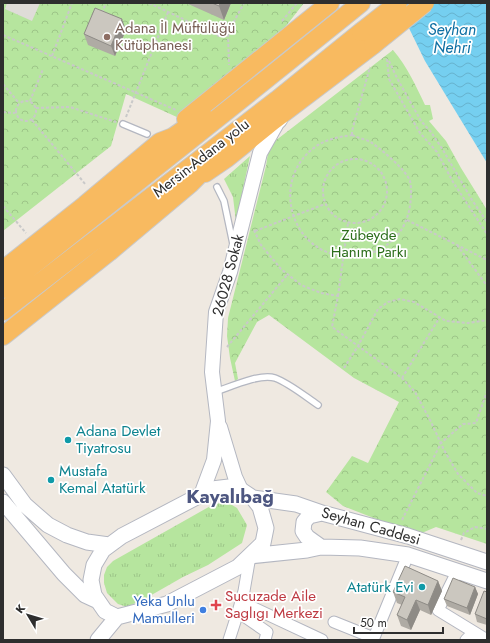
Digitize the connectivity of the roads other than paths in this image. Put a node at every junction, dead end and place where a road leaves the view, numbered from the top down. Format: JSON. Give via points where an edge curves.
{"nodes":[{"id":1,"x":398,"y":3,"type":"edge"},
{"id":2,"x":425,"y":3,"type":"edge"},
{"id":3,"x":323,"y":6,"type":"edge"},
{"id":4,"x":355,"y":8,"type":"edge"},
{"id":5,"x":367,"y":39,"type":"junction"},
{"id":6,"x":264,"y":81,"type":"junction"},
{"id":7,"x":306,"y":95,"type":"junction"},
{"id":8,"x":278,"y":100,"type":"junction"},
{"id":9,"x":123,"y":124,"type":"road end"},
{"id":10,"x":154,"y":138,"type":"junction"},
{"id":11,"x":191,"y":183,"type":"junction"},
{"id":12,"x":217,"y":187,"type":"dead end"},
{"id":13,"x":235,"y":252,"type":"junction"},
{"id":14,"x":3,"y":270,"type":"edge"},
{"id":15,"x":3,"y":289,"type":"edge"},
{"id":16,"x":3,"y":311,"type":"edge"},
{"id":17,"x":19,"y":323,"type":"junction"},
{"id":18,"x":3,"y":336,"type":"edge"},
{"id":19,"x":3,"y":347,"type":"edge"},
{"id":20,"x":214,"y":392,"type":"junction"},
{"id":21,"x":318,"y":405,"type":"dead end"},
{"id":22,"x":218,"y":421,"type":"junction"},
{"id":23,"x":3,"y":475,"type":"edge"},
{"id":24,"x":247,"y":494,"type":"junction"},
{"id":25,"x":201,"y":495,"type":"junction"},
{"id":26,"x":3,"y":502,"type":"edge"},
{"id":27,"x":322,"y":513,"type":"junction"},
{"id":28,"x":109,"y":545,"type":"junction"},
{"id":29,"x":321,"y":547,"type":"junction"},
{"id":30,"x":408,"y":555,"type":"junction"},
{"id":31,"x":250,"y":556,"type":"junction"},
{"id":32,"x":487,"y":562,"type":"edge"},
{"id":33,"x":457,"y":572,"type":"junction"},
{"id":34,"x":487,"y":582,"type":"edge"},
{"id":35,"x":98,"y":601,"type":"junction"},
{"id":36,"x":240,"y":607,"type":"junction"},
{"id":37,"x":117,"y":616,"type":"junction"},
{"id":38,"x":334,"y":622,"type":"dead end"},
{"id":39,"x":470,"y":636,"type":"edge"},
{"id":40,"x":374,"y":639,"type":"edge"},
{"id":41,"x":98,"y":640,"type":"edge"},
{"id":42,"x":229,"y":640,"type":"edge"},
{"id":43,"x":265,"y":640,"type":"edge"},
{"id":44,"x":322,"y":640,"type":"edge"},
{"id":45,"x":487,"y":640,"type":"edge"}],
"edges":[{"from":1,"to":5,"type":"highway","name":"Mersin-Adana yolu","bridge":true},
{"from":2,"to":5,"type":"highway","bridge":true},
{"from":3,"to":10,"type":"highway","via":[[172,129]]},
{"from":4,"to":6,"type":"highway","name":"Mersin-Adana yolu"},
{"from":5,"to":7,"type":"highway"},
{"from":5,"to":8,"type":"highway","name":"Mersin-Adana yolu"},
{"from":6,"to":10,"type":"highway","via":[[236,93],[173,137]]},
{"from":6,"to":15,"type":"highway","name":"Mersin-Adana yolu"},
{"from":7,"to":11,"type":"highway","via":[[227,158]]},
{"from":7,"to":13,"type":"street","name":"26028 Sokak","via":[[277,123],[260,152]]},
{"from":8,"to":11,"type":"highway","via":[[261,120],[222,152]]},
{"from":8,"to":16,"type":"highway","name":"Mersin-Adana yolu"},
{"from":9,"to":10,"type":"lane"},
{"from":10,"to":14,"type":"highway","via":[[85,205]]},
{"from":11,"to":17,"type":"highway"},
{"from":12,"to":13,"type":"lane","via":[[224,201]]},
{"from":13,"to":20,"type":"street","name":"26028 Sokak","via":[[216,312],[212,372]]},
{"from":17,"to":18,"type":"highway"},
{"from":17,"to":19,"type":"main road"},
{"from":20,"to":21,"type":"lane","via":[[267,377],[284,382]]},
{"from":20,"to":22,"type":"street","name":"26028 Sokak"},
{"from":22,"to":24,"type":"street","via":[[235,477]]},
{"from":22,"to":25,"type":"street","name":"26028 Sokak","via":[[214,460]]},
{"from":23,"to":28,"type":"main road","via":[[25,505],[48,525],[87,542]]},
{"from":24,"to":25,"type":"main road","name":"Seyhan Caddesi","via":[[229,487],[212,489]]},
{"from":24,"to":27,"type":"main road","name":"Seyhan Caddesi","via":[[296,504]]},
{"from":24,"to":31,"type":"main road","via":[[260,506],[266,528],[263,543]]},
{"from":25,"to":28,"type":"main road","name":"Seyhan Caddesi"},
{"from":26,"to":35,"type":"main road","via":[[64,574],[86,595]]},
{"from":27,"to":29,"type":"main road","via":[[309,516],[304,522],[303,531]]},
{"from":27,"to":32,"type":"main road","name":"Seyhan Caddesi","via":[[408,536]]},
{"from":28,"to":35,"type":"main road","name":"Seyhan Caddesi","via":[[94,565],[91,580]]},
{"from":29,"to":30,"type":"main road","via":[[360,548]]},
{"from":29,"to":31,"type":"main road"},
{"from":30,"to":33,"type":"main road"},
{"from":30,"to":40,"type":"street"},
{"from":31,"to":36,"type":"street"},
{"from":31,"to":37,"type":"main road","via":[[238,567],[167,604]]},
{"from":33,"to":34,"type":"main road"},
{"from":33,"to":39,"type":"street","via":[[438,610]]},
{"from":35,"to":37,"type":"main road","via":[[105,611]]},
{"from":36,"to":42,"type":"street"},
{"from":36,"to":43,"type":"street","via":[[267,632]]},
{"from":36,"to":44,"type":"street"},
{"from":37,"to":41,"type":"main road"},
{"from":38,"to":40,"type":"street"},
{"from":39,"to":45,"type":"street"}]}
